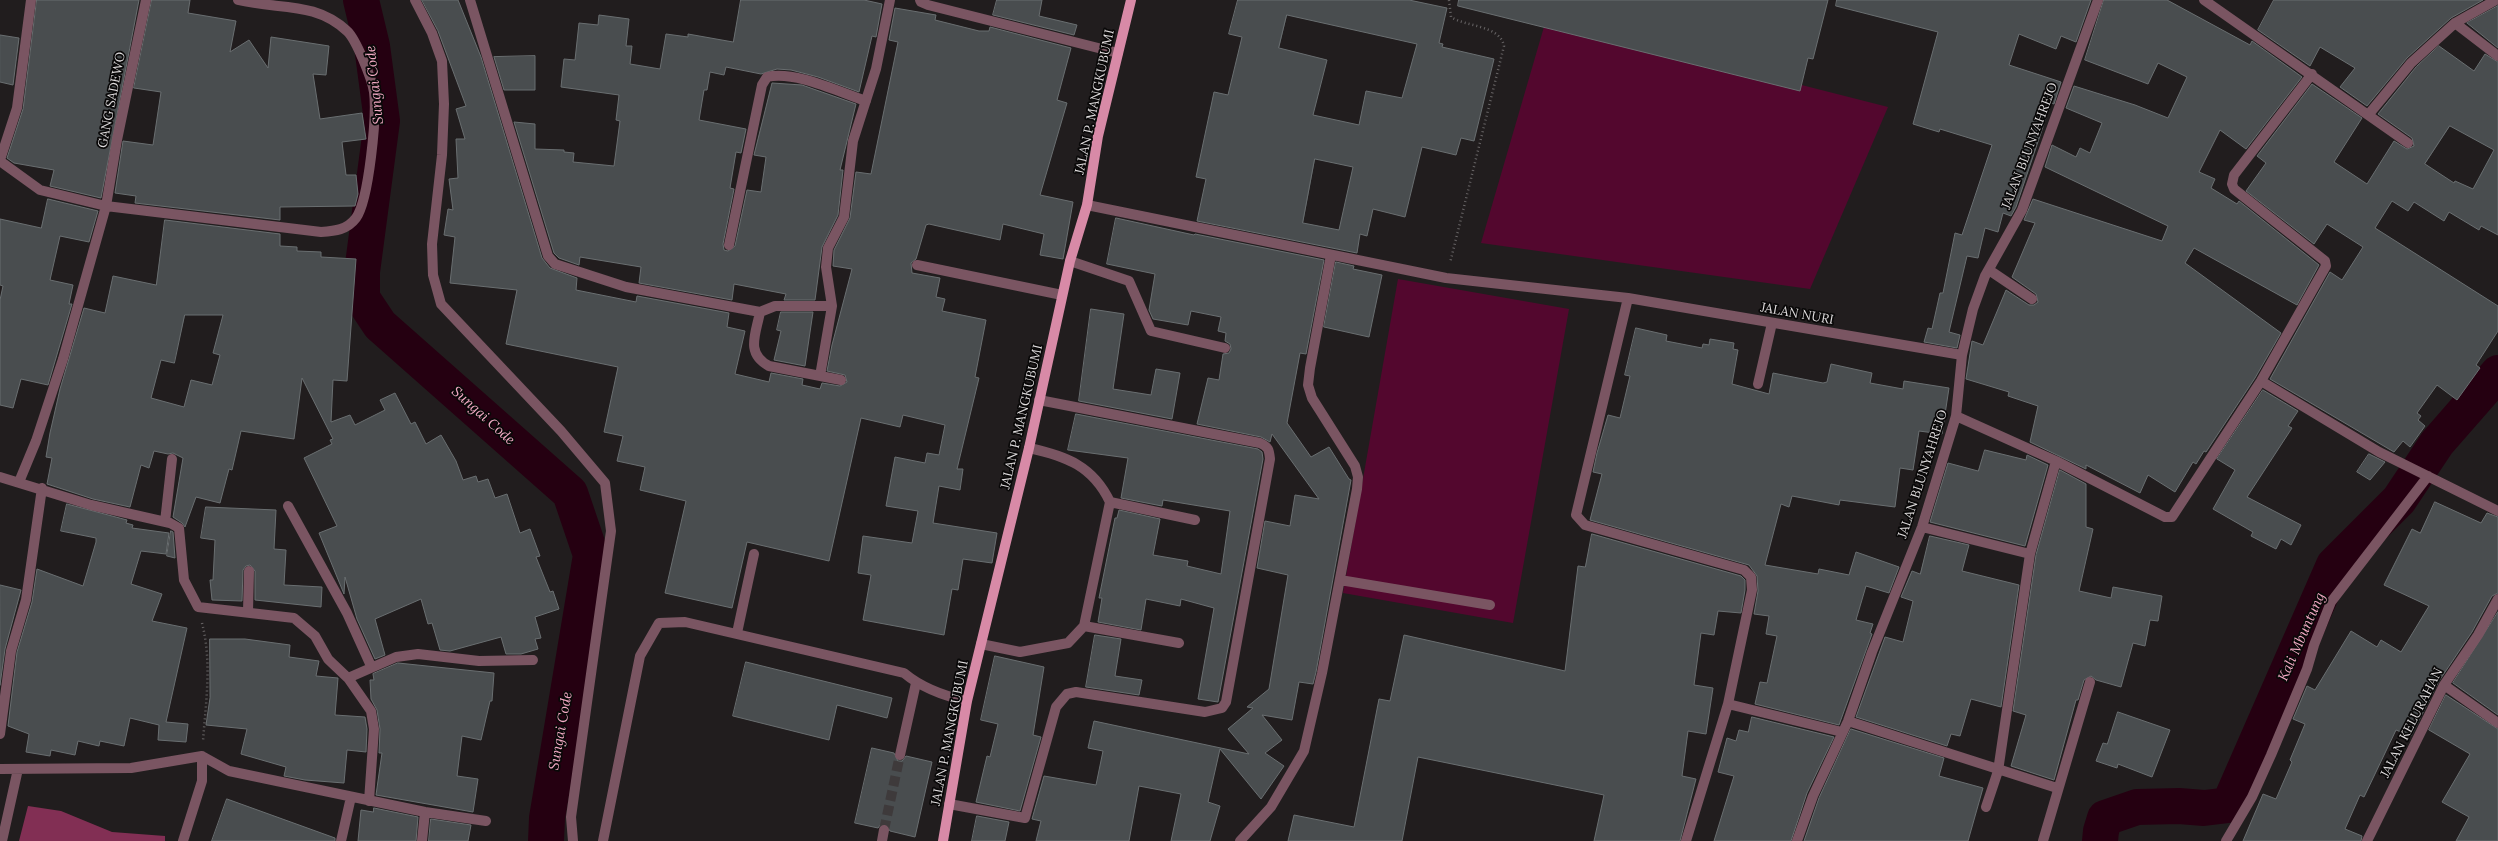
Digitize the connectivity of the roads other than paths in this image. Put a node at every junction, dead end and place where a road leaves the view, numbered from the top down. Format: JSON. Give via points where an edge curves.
{"nodes":[{"id":1,"x":32,"y":0,"type":"edge"},
{"id":2,"x":146,"y":0,"type":"edge"},
{"id":3,"x":238,"y":0,"type":"edge"},
{"id":4,"x":415,"y":0,"type":"edge"},
{"id":5,"x":470,"y":0,"type":"edge"},
{"id":6,"x":890,"y":0,"type":"edge"},
{"id":7,"x":1131,"y":0,"type":"edge"},
{"id":8,"x":2098,"y":0,"type":"edge"},
{"id":9,"x":2204,"y":0,"type":"edge"},
{"id":10,"x":2496,"y":0,"type":"edge"},
{"id":11,"x":920,"y":1,"type":"edge"},
{"id":12,"x":2454,"y":23,"type":"junction"},
{"id":13,"x":1118,"y":53,"type":"junction"},
{"id":14,"x":2498,"y":56,"type":"edge"},
{"id":15,"x":2312,"y":74,"type":"junction"},
{"id":16,"x":866,"y":101,"type":"junction"},
{"id":17,"x":2369,"y":114,"type":"junction"},
{"id":18,"x":2408,"y":143,"type":"dead end"},
{"id":19,"x":0,"y":160,"type":"edge"},
{"id":20,"x":106,"y":206,"type":"junction"},
{"id":21,"x":1087,"y":206,"type":"junction"},
{"id":22,"x":729,"y":245,"type":"dead end"},
{"id":23,"x":1331,"y":255,"type":"junction"},
{"id":24,"x":1070,"y":261,"type":"junction"},
{"id":25,"x":917,"y":265,"type":"dead end"},
{"id":26,"x":1989,"y":270,"type":"junction"},
{"id":27,"x":1062,"y":295,"type":"junction"},
{"id":28,"x":1628,"y":298,"type":"junction"},
{"id":29,"x":2032,"y":299,"type":"dead end"},
{"id":30,"x":832,"y":306,"type":"junction"},
{"id":31,"x":760,"y":312,"type":"junction"},
{"id":32,"x":1772,"y":323,"type":"junction"},
{"id":33,"x":1225,"y":348,"type":"dead end"},
{"id":34,"x":1962,"y":355,"type":"junction"},
{"id":35,"x":820,"y":376,"type":"junction"},
{"id":36,"x":842,"y":380,"type":"dead end"},
{"id":37,"x":2261,"y":381,"type":"junction"},
{"id":38,"x":1758,"y":384,"type":"dead end"},
{"id":39,"x":1039,"y":400,"type":"junction"},
{"id":40,"x":1956,"y":416,"type":"junction"},
{"id":41,"x":1029,"y":448,"type":"junction"},
{"id":42,"x":172,"y":459,"type":"dead end"},
{"id":43,"x":2056,"y":461,"type":"junction"},
{"id":44,"x":2425,"y":474,"type":"junction"},
{"id":45,"x":0,"y":477,"type":"edge"},
{"id":46,"x":19,"y":482,"type":"junction"},
{"id":47,"x":42,"y":488,"type":"junction"},
{"id":48,"x":1110,"y":502,"type":"junction"},
{"id":49,"x":288,"y":506,"type":"dead end"},
{"id":50,"x":2498,"y":511,"type":"edge"},
{"id":51,"x":1195,"y":520,"type":"dead end"},
{"id":52,"x":166,"y":522,"type":"junction"},
{"id":53,"x":1922,"y":527,"type":"junction"},
{"id":54,"x":754,"y":554,"type":"dead end"},
{"id":55,"x":2030,"y":554,"type":"junction"},
{"id":56,"x":249,"y":571,"type":"dead end"},
{"id":57,"x":1340,"y":580,"type":"junction"},
{"id":58,"x":2498,"y":599,"type":"edge"},
{"id":59,"x":1490,"y":605,"type":"dead end"},
{"id":60,"x":248,"y":611,"type":"junction"},
{"id":61,"x":1084,"y":626,"type":"junction"},
{"id":62,"x":736,"y":633,"type":"junction"},
{"id":63,"x":1179,"y":643,"type":"dead end"},
{"id":64,"x":981,"y":644,"type":"junction"},
{"id":65,"x":533,"y":660,"type":"dead end"},
{"id":66,"x":371,"y":666,"type":"junction"},
{"id":67,"x":348,"y":678,"type":"junction"},
{"id":68,"x":2090,"y":682,"type":"dead end"},
{"id":69,"x":916,"y":683,"type":"junction"},
{"id":70,"x":2444,"y":685,"type":"junction"},
{"id":71,"x":967,"y":701,"type":"junction"},
{"id":72,"x":1728,"y":704,"type":"junction"},
{"id":73,"x":1848,"y":721,"type":"junction"},
{"id":74,"x":2498,"y":723,"type":"edge"},
{"id":75,"x":1842,"y":732,"type":"junction"},
{"id":76,"x":0,"y":734,"type":"edge"},
{"id":77,"x":900,"y":755,"type":"tunnel mouth"},
{"id":78,"x":202,"y":756,"type":"junction"},
{"id":79,"x":0,"y":769,"type":"edge"},
{"id":80,"x":18,"y":769,"type":"junction"},
{"id":81,"x":1998,"y":771,"type":"junction"},
{"id":82,"x":2057,"y":788,"type":"junction"},
{"id":83,"x":351,"y":797,"type":"junction"},
{"id":84,"x":369,"y":801,"type":"junction"},
{"id":85,"x":949,"y":804,"type":"junction"},
{"id":86,"x":1986,"y":806,"type":"dead end"},
{"id":87,"x":425,"y":812,"type":"junction"},
{"id":88,"x":486,"y":821,"type":"dead end"},
{"id":89,"x":884,"y":830,"type":"tunnel mouth"},
{"id":90,"x":2,"y":841,"type":"edge"},
{"id":91,"x":183,"y":841,"type":"edge"},
{"id":92,"x":342,"y":841,"type":"edge"},
{"id":93,"x":422,"y":841,"type":"edge"},
{"id":94,"x":573,"y":841,"type":"edge"},
{"id":95,"x":602,"y":841,"type":"edge"},
{"id":96,"x":882,"y":841,"type":"edge"},
{"id":97,"x":943,"y":841,"type":"edge"},
{"id":98,"x":1240,"y":841,"type":"edge"},
{"id":99,"x":1686,"y":841,"type":"edge"},
{"id":100,"x":1797,"y":841,"type":"edge"},
{"id":101,"x":2043,"y":841,"type":"edge"},
{"id":102,"x":2226,"y":841,"type":"edge"},
{"id":103,"x":2367,"y":841,"type":"edge"}],
"edges":[{"from":1,"to":19,"type":"street","via":[[17,108]]},
{"from":2,"to":20,"type":"street","name":"GANG SADEWO"},
{"from":3,"to":20,"type":"street","via":[[262,6],[305,9],[325,14],[348,32],[374,92],[373,134],[363,203],[356,217],[338,231],[321,232]]},
{"from":4,"to":94,"type":"street","via":[[432,33],[442,61],[442,155],[432,244],[435,290],[441,304],[561,431],[605,483],[611,531],[571,817]]},
{"from":5,"to":31,"type":"street","via":[[548,256],[555,264],[626,287]]},
{"from":6,"to":16,"type":"street","via":[[876,69]]},
{"from":7,"to":13,"type":"main road","name":"JALAN P. MANGKUBUMI"},
{"from":8,"to":26,"type":"street","name":"JALAN BLUNYAHREJO","via":[[2022,210]]},
{"from":9,"to":15,"type":"street"},
{"from":10,"to":12,"type":"street"},
{"from":11,"to":13,"type":"street"},
{"from":12,"to":14,"type":"street"},
{"from":12,"to":17,"type":"street","via":[[2411,64]]},
{"from":13,"to":21,"type":"main road","name":"JALAN P. MANGKUBUMI","via":[[1098,136]]},
{"from":15,"to":17,"type":"street"},
{"from":15,"to":37,"type":"street","via":[[2234,175],[2232,184],[2234,189],[2326,262]]},
{"from":16,"to":22,"type":"street","via":[[796,78],[775,75],[767,77],[762,85]]},
{"from":16,"to":30,"type":"street","via":[[853,141],[844,217],[828,248],[826,267]]},
{"from":17,"to":18,"type":"street"},
{"from":19,"to":20,"type":"street","via":[[40,190]]},
{"from":20,"to":46,"type":"street","name":"GANG SADEWO","via":[[63,359],[36,441]]},
{"from":21,"to":23,"type":"street","name":"JALAN NURI"},
{"from":21,"to":24,"type":"main road","name":"JALAN P. MANGKUBUMI"},
{"from":23,"to":28,"type":"street","name":"JALAN NURI","via":[[1446,278]]},
{"from":23,"to":57,"type":"street","via":[[1308,386],[1312,398],[1354,466],[1358,477]]},
{"from":24,"to":27,"type":"main road","name":"JALAN P. MANGKUBUMI"},
{"from":24,"to":33,"type":"street","via":[[1129,281],[1151,331]]},
{"from":25,"to":27,"type":"street"},
{"from":26,"to":29,"type":"street"},
{"from":26,"to":34,"type":"street","name":"JALAN BLUNYAHREJO","via":[[1973,309]]},
{"from":27,"to":39,"type":"main road","name":"JALAN P. MANGKUBUMI"},
{"from":28,"to":32,"type":"street","name":"JALAN NURI"},
{"from":28,"to":72,"type":"street","via":[[1576,515],[1584,525],[1744,570],[1751,577],[1752,590]]},
{"from":30,"to":31,"type":"street","via":[[775,306]]},
{"from":30,"to":35,"type":"street"},
{"from":31,"to":35,"type":"street","via":[[753,349],[759,361],[769,366]]},
{"from":32,"to":34,"type":"street","name":"JALAN NURI"},
{"from":32,"to":38,"type":"street"},
{"from":34,"to":40,"type":"street","name":"JALAN BLUNYAHREJO"},
{"from":35,"to":36,"type":"street"},
{"from":37,"to":43,"type":"street","via":[[2171,518]]},
{"from":37,"to":44,"type":"street","via":[[2379,452]]},
{"from":39,"to":41,"type":"main road","name":"JALAN P. MANGKUBUMI"},
{"from":39,"to":85,"type":"street","via":[[1260,444],[1270,450],[1226,702],[1222,708],[1205,712],[1076,692],[1067,694],[1056,707],[1025,818]]},
{"from":40,"to":43,"type":"street"},
{"from":40,"to":53,"type":"street","name":"JALAN BLUNYAHREJO"},
{"from":41,"to":48,"type":"street","via":[[1058,454],[1090,473],[1102,486]]},
{"from":41,"to":64,"type":"main road","name":"JALAN P. MANGKUBUMI"},
{"from":42,"to":52,"type":"street"},
{"from":43,"to":55,"type":"street"},
{"from":44,"to":50,"type":"street"},
{"from":44,"to":102,"type":"street","via":[[2331,602],[2307,669],[2271,755],[2252,797]]},
{"from":45,"to":46,"type":"street"},
{"from":46,"to":47,"type":"street"},
{"from":47,"to":52,"type":"street","via":[[91,505]]},
{"from":47,"to":76,"type":"street","via":[[26,600],[11,651]]},
{"from":48,"to":51,"type":"street"},
{"from":48,"to":61,"type":"street"},
{"from":49,"to":66,"type":"street","via":[[347,613]]},
{"from":52,"to":60,"type":"street","via":[[179,528],[184,580],[198,607]]},
{"from":53,"to":55,"type":"street"},
{"from":53,"to":73,"type":"street","name":"JALAN BLUNYAHREJO","via":[[1872,652]]},
{"from":54,"to":62,"type":"street"},
{"from":55,"to":81,"type":"street"},
{"from":56,"to":60,"type":"street"},
{"from":57,"to":59,"type":"street"},
{"from":57,"to":98,"type":"street","via":[[1304,751],[1271,807]]},
{"from":58,"to":70,"type":"street","name":"JALAN KELURAHAN","via":[[2478,635]]},
{"from":60,"to":67,"type":"street","via":[[294,618],[315,636],[328,659]]},
{"from":61,"to":63,"type":"street"},
{"from":61,"to":64,"type":"street","via":[[1068,643],[1055,648],[1020,652]]},
{"from":62,"to":69,"type":"street","via":[[904,673]]},
{"from":62,"to":95,"type":"street","via":[[685,622],[659,623],[640,656]]},
{"from":64,"to":71,"type":"main road","name":"JALAN P. MANGKUBUMI"},
{"from":65,"to":66,"type":"street","via":[[479,661],[418,654],[396,657]]},
{"from":66,"to":67,"type":"street"},
{"from":67,"to":84,"type":"street","via":[[370,711],[374,729]]},
{"from":68,"to":82,"type":"street"},
{"from":69,"to":71,"type":"street","via":[[947,697]]},
{"from":69,"to":77,"type":"street"},
{"from":70,"to":74,"type":"street"},
{"from":70,"to":103,"type":"street","name":"JALAN KELURAHAN"},
{"from":71,"to":85,"type":"main road","name":"JALAN P. MANGKUBUMI"},
{"from":72,"to":75,"type":"street"},
{"from":72,"to":99,"type":"street"},
{"from":73,"to":75,"type":"street","name":"JALAN BLUNYAHREJO"},
{"from":73,"to":81,"type":"street","via":[[1937,748]]},
{"from":75,"to":100,"type":"street","name":"JALAN BLUNYAHREJO","via":[[1813,796]]},
{"from":78,"to":80,"type":"street","via":[[131,768]]},
{"from":78,"to":83,"type":"street","via":[[229,771]]},
{"from":78,"to":91,"type":"street","via":[[202,781]]},
{"from":79,"to":80,"type":"street"},
{"from":80,"to":90,"type":"street"},
{"from":81,"to":82,"type":"street"},
{"from":81,"to":86,"type":"street"},
{"from":82,"to":101,"type":"street"},
{"from":83,"to":84,"type":"street"},
{"from":83,"to":92,"type":"street"},
{"from":84,"to":87,"type":"street"},
{"from":85,"to":97,"type":"main road","name":"JALAN P. MANGKUBUMI"},
{"from":87,"to":88,"type":"street"},
{"from":87,"to":93,"type":"street"},
{"from":89,"to":96,"type":"street"}]}
